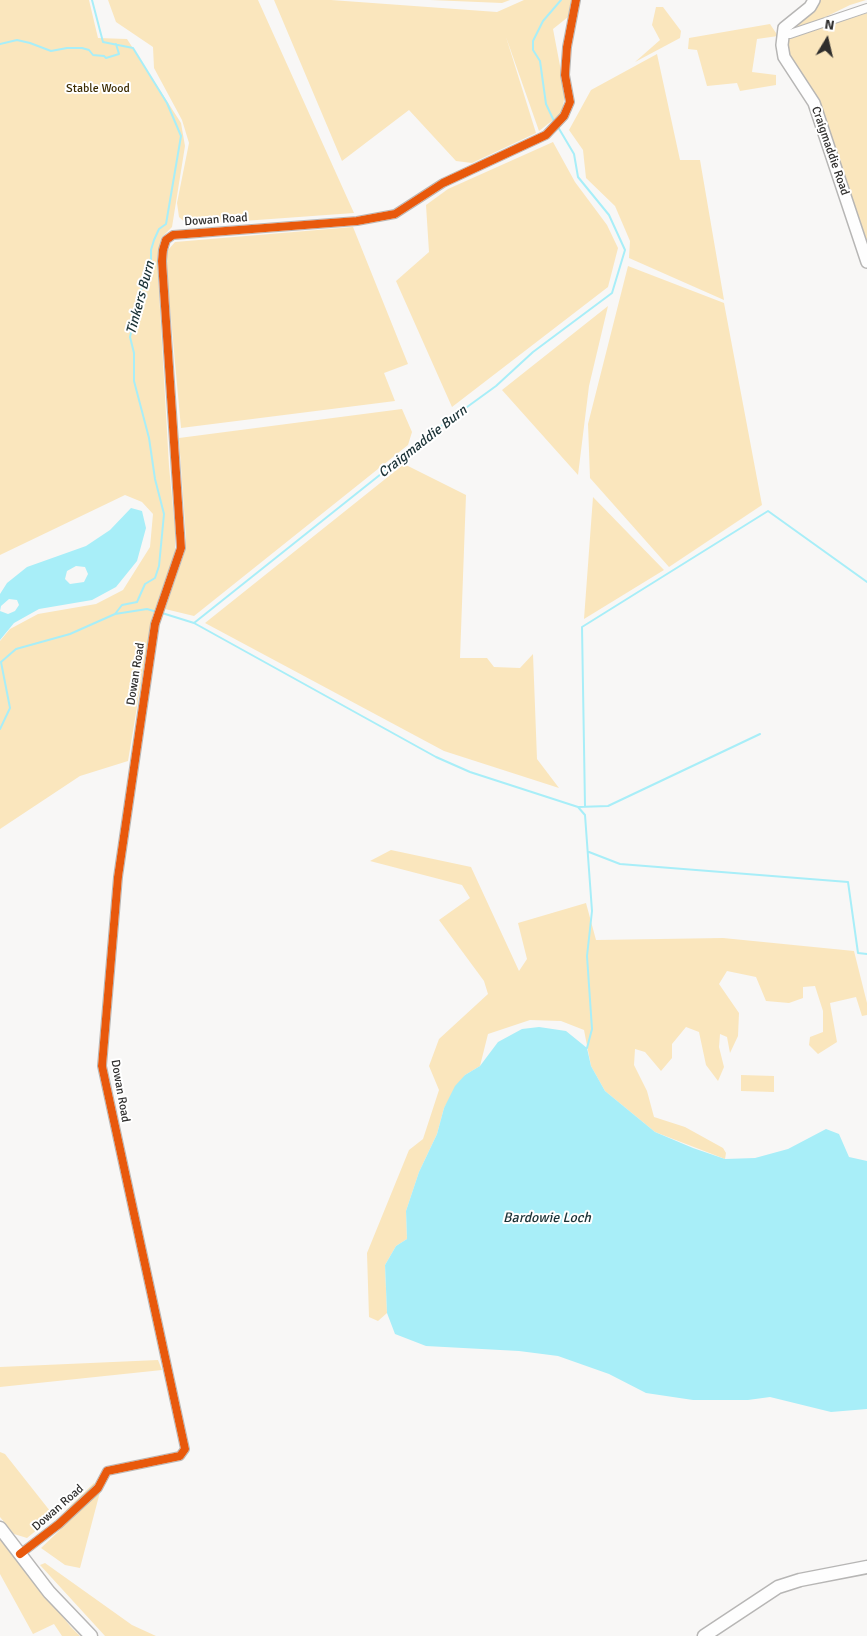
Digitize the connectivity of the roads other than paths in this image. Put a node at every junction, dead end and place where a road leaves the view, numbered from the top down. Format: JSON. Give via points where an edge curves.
{"nodes":[{"id":1,"x":576,"y":0,"type":"edge"},
{"id":2,"x":814,"y":0,"type":"edge"},
{"id":3,"x":867,"y":8,"type":"edge"},
{"id":4,"x":782,"y":34,"type":"junction"},
{"id":5,"x":867,"y":262,"type":"edge"},
{"id":6,"x":0,"y":1528,"type":"edge"},
{"id":7,"x":20,"y":1554,"type":"junction"},
{"id":8,"x":867,"y":1567,"type":"edge"},
{"id":9,"x":91,"y":1636,"type":"edge"},
{"id":10,"x":704,"y":1636,"type":"edge"}],
"edges":[{"from":1,"to":7,"type":"street","name":"Dowan Road","via":[[566,47],[570,102],[564,116],[546,135],[443,183],[395,214],[357,221],[173,234],[166,240],[162,260],[181,548],[154,633],[118,877],[102,1066],[185,1450],[180,1456],[107,1472],[98,1488]]},
{"from":2,"to":4,"type":"street","via":[[784,28]]},
{"from":3,"to":4,"type":"street"},
{"from":4,"to":5,"type":"street","name":"Craigmaddie Road","via":[[784,57],[814,103]]},
{"from":6,"to":7,"type":"main road"},
{"from":7,"to":9,"type":"main road","via":[[49,1592]]},
{"from":8,"to":10,"type":"main road","via":[[778,1587]]}]}
